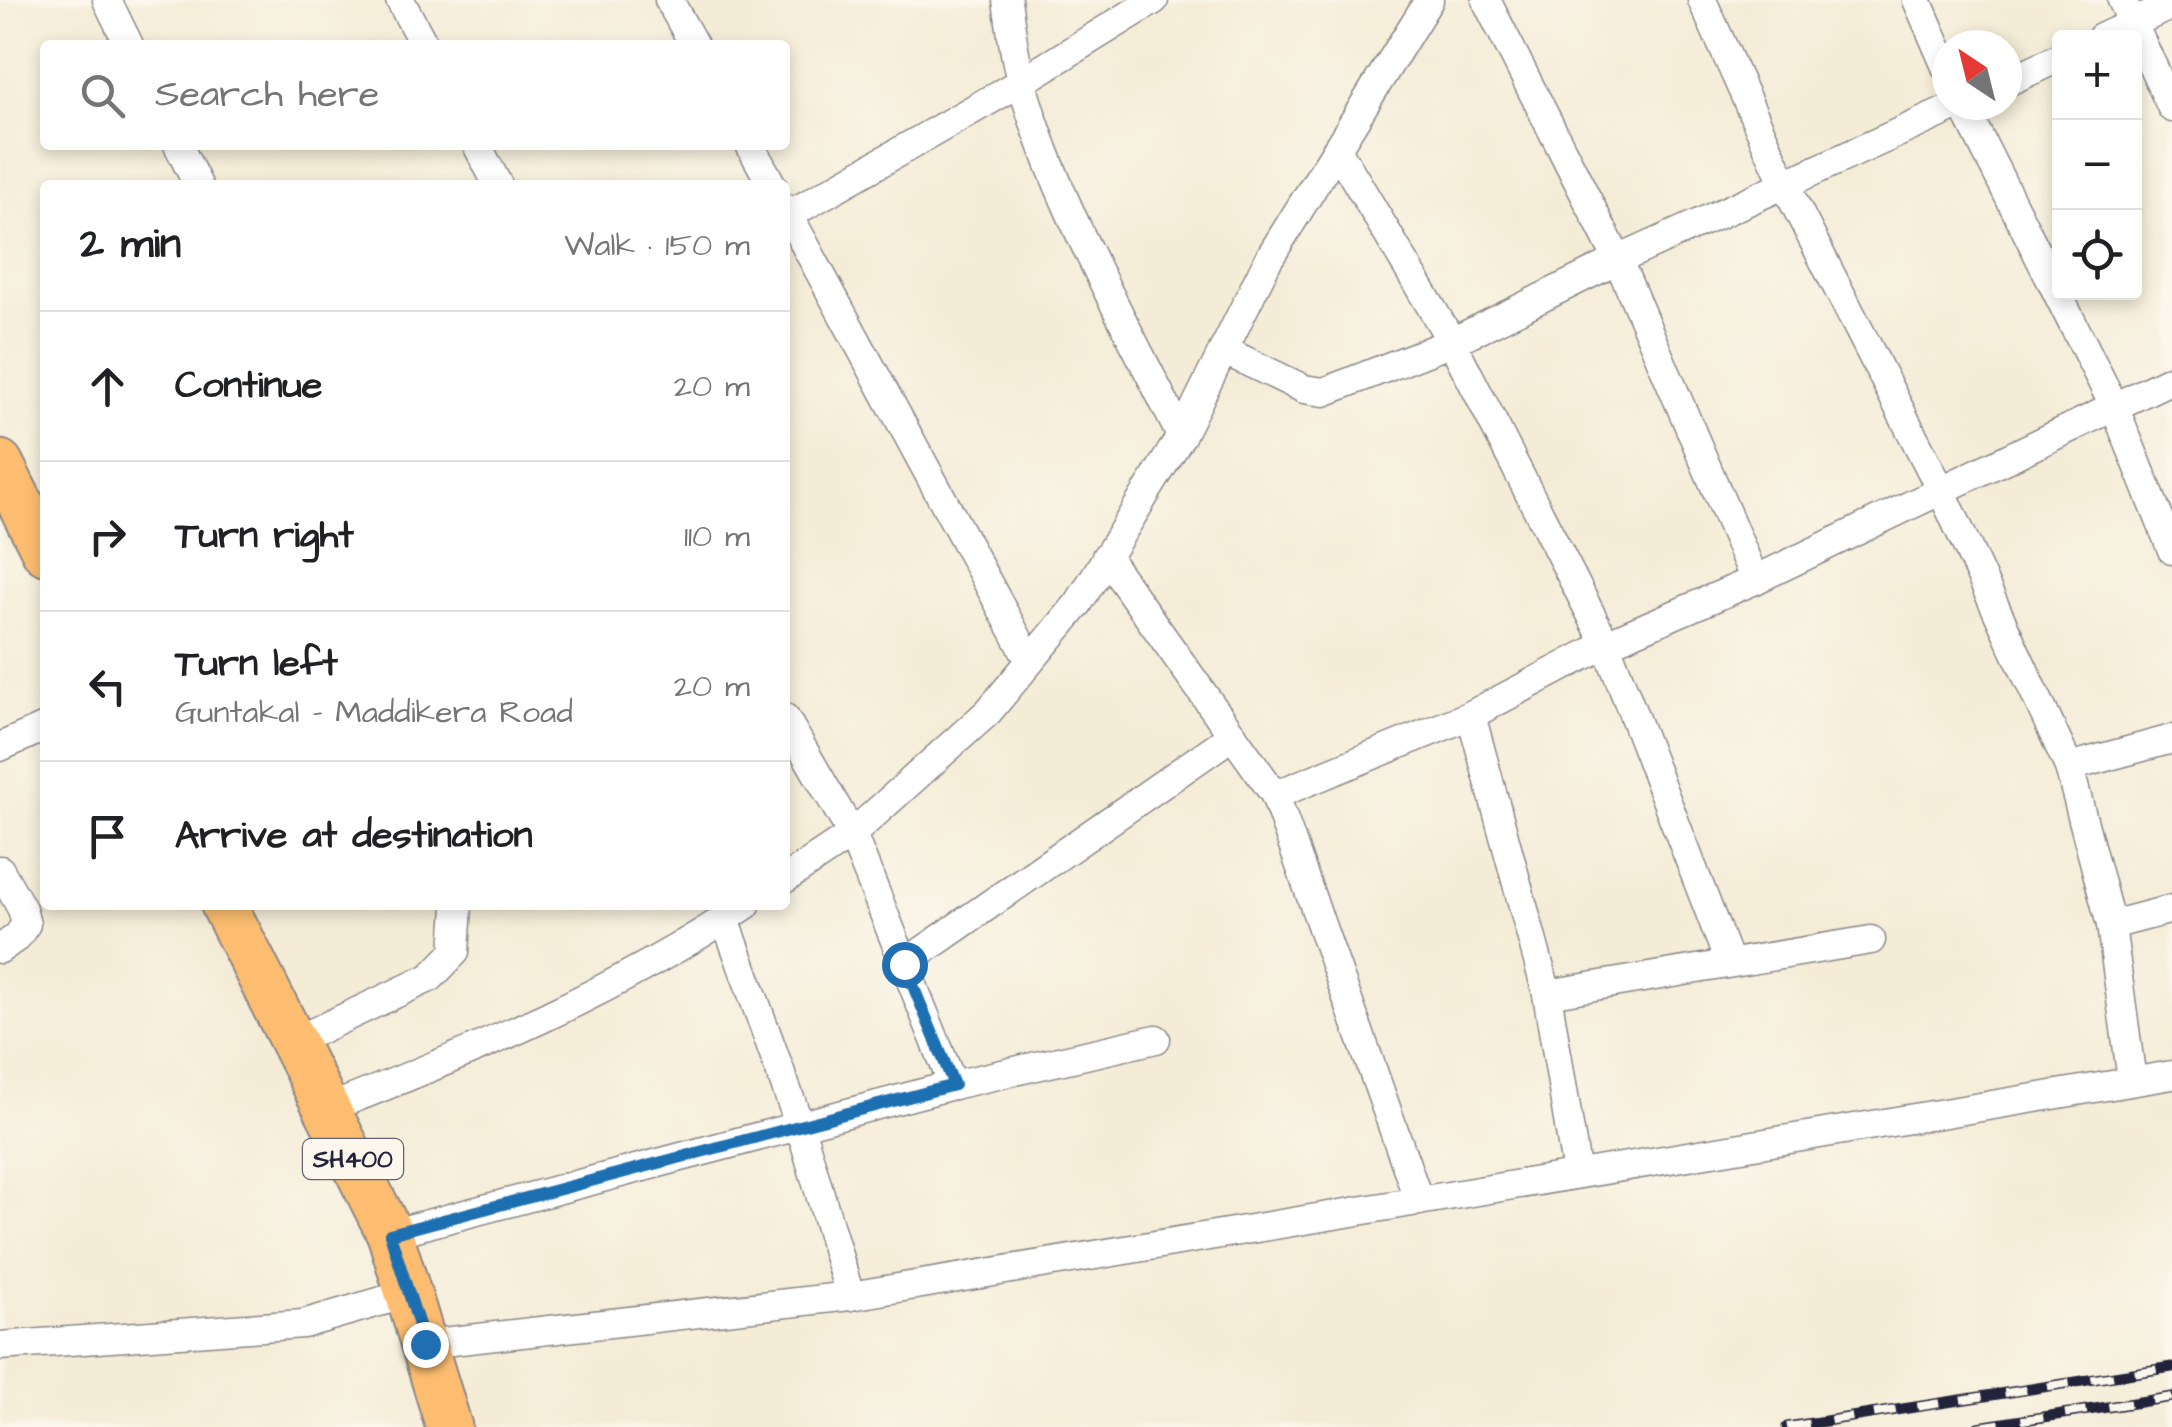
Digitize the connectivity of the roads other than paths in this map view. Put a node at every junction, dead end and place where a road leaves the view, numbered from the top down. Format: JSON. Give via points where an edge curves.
{"nodes":[{"id":1,"x":107,"y":0,"type":"edge"},
{"id":2,"x":400,"y":0,"type":"edge"},
{"id":3,"x":670,"y":0,"type":"edge"},
{"id":4,"x":1006,"y":0,"type":"edge"},
{"id":5,"x":1154,"y":0,"type":"edge"},
{"id":6,"x":1429,"y":0,"type":"edge"},
{"id":7,"x":1486,"y":0,"type":"edge"},
{"id":8,"x":1702,"y":0,"type":"edge"},
{"id":9,"x":1917,"y":0,"type":"edge"},
{"id":10,"x":2172,"y":5,"type":"edge"},
{"id":11,"x":2127,"y":11,"type":"edge"},
{"id":12,"x":2109,"y":30,"type":"edge"},
{"id":13,"x":1932,"y":35,"type":"edge"},
{"id":14,"x":127,"y":40,"type":"edge"},
{"id":15,"x":421,"y":40,"type":"edge"},
{"id":16,"x":691,"y":40,"type":"edge"},
{"id":17,"x":2052,"y":61,"type":"edge"},
{"id":18,"x":2022,"y":75,"type":"edge"},
{"id":19,"x":1021,"y":82,"type":"junction"},
{"id":20,"x":2172,"y":108,"type":"edge"},
{"id":21,"x":1932,"y":118,"type":"edge"},
{"id":22,"x":1969,"y":120,"type":"edge"},
{"id":23,"x":180,"y":150,"type":"edge"},
{"id":24,"x":480,"y":150,"type":"edge"},
{"id":25,"x":753,"y":150,"type":"edge"},
{"id":26,"x":1336,"y":150,"type":"junction"},
{"id":27,"x":196,"y":180,"type":"edge"},
{"id":28,"x":495,"y":180,"type":"edge"},
{"id":29,"x":769,"y":180,"type":"edge"},
{"id":30,"x":1785,"y":186,"type":"junction"},
{"id":31,"x":790,"y":211,"type":"edge"},
{"id":32,"x":790,"y":220,"type":"edge"},
{"id":33,"x":1618,"y":260,"type":"junction"},
{"id":34,"x":1452,"y":342,"type":"junction"},
{"id":35,"x":1224,"y":350,"type":"junction"},
{"id":36,"x":2172,"y":379,"type":"edge"},
{"id":37,"x":2114,"y":406,"type":"junction"},
{"id":38,"x":1181,"y":436,"type":"junction"},
{"id":39,"x":4,"y":479,"type":"edge"},
{"id":40,"x":1942,"y":492,"type":"junction"},
{"id":41,"x":40,"y":543,"type":"edge"},
{"id":42,"x":2172,"y":550,"type":"edge"},
{"id":43,"x":1106,"y":557,"type":"junction"},
{"id":44,"x":1755,"y":580,"type":"junction"},
{"id":45,"x":1606,"y":644,"type":"junction"},
{"id":46,"x":1030,"y":661,"type":"junction"},
{"id":47,"x":1471,"y":715,"type":"junction"},
{"id":48,"x":790,"y":727,"type":"edge"},
{"id":49,"x":40,"y":729,"type":"edge"},
{"id":50,"x":1233,"y":735,"type":"junction"},
{"id":51,"x":2172,"y":738,"type":"edge"},
{"id":52,"x":0,"y":747,"type":"edge"},
{"id":53,"x":2070,"y":767,"type":"junction"},
{"id":54,"x":1275,"y":795,"type":"junction"},
{"id":55,"x":852,"y":834,"type":"junction"},
{"id":56,"x":0,"y":870,"type":"edge"},
{"id":57,"x":790,"y":876,"type":"edge"},
{"id":58,"x":2172,"y":909,"type":"edge"},
{"id":59,"x":227,"y":910,"type":"edge"},
{"id":60,"x":458,"y":910,"type":"edge"},
{"id":61,"x":735,"y":912,"type":"edge"},
{"id":62,"x":2110,"y":925,"type":"junction"},
{"id":63,"x":1870,"y":940,"type":"dead end"},
{"id":64,"x":0,"y":949,"type":"edge"},
{"id":65,"x":1728,"y":962,"type":"junction"},
{"id":66,"x":904,"y":964,"type":"junction"},
{"id":67,"x":1547,"y":994,"type":"junction"},
{"id":68,"x":1156,"y":1039,"type":"dead end"},
{"id":69,"x":293,"y":1042,"type":"junction"},
{"id":70,"x":2172,"y":1075,"type":"edge"},
{"id":71,"x":2132,"y":1082,"type":"junction"},
{"id":72,"x":954,"y":1085,"type":"junction"},
{"id":73,"x":327,"y":1109,"type":"junction"},
{"id":74,"x":800,"y":1126,"type":"junction"},
{"id":75,"x":1578,"y":1174,"type":"junction"},
{"id":76,"x":1419,"y":1200,"type":"junction"},
{"id":77,"x":390,"y":1234,"type":"junction"},
{"id":78,"x":410,"y":1293,"type":"junction"},
{"id":79,"x":850,"y":1296,"type":"junction"},
{"id":80,"x":425,"y":1344,"type":"junction"},
{"id":81,"x":0,"y":1346,"type":"edge"},
{"id":82,"x":449,"y":1427,"type":"edge"}],
"edges":[{"from":1,"to":14,"type":"street"},
{"from":2,"to":15,"type":"street"},
{"from":3,"to":16,"type":"street"},
{"from":4,"to":19,"type":"street"},
{"from":5,"to":19,"type":"street"},
{"from":6,"to":26,"type":"street"},
{"from":7,"to":33,"type":"street"},
{"from":8,"to":30,"type":"street"},
{"from":9,"to":13,"type":"street"},
{"from":10,"to":11,"type":"street"},
{"from":11,"to":12,"type":"street"},
{"from":11,"to":20,"type":"street"},
{"from":17,"to":18,"type":"street"},
{"from":19,"to":31,"type":"street"},
{"from":19,"to":38,"type":"street","via":[[1077,223]]},
{"from":21,"to":30,"type":"street"},
{"from":22,"to":37,"type":"street"},
{"from":23,"to":27,"type":"street"},
{"from":24,"to":28,"type":"street"},
{"from":25,"to":29,"type":"street"},
{"from":26,"to":34,"type":"street"},
{"from":26,"to":35,"type":"street","via":[[1268,260]]},
{"from":30,"to":33,"type":"street"},
{"from":30,"to":40,"type":"street"},
{"from":32,"to":46,"type":"street"},
{"from":33,"to":34,"type":"street"},
{"from":33,"to":44,"type":"street"},
{"from":34,"to":35,"type":"street","via":[[1324,392]]},
{"from":34,"to":45,"type":"street"},
{"from":35,"to":38,"type":"street"},
{"from":36,"to":37,"type":"street"},
{"from":37,"to":40,"type":"street"},
{"from":37,"to":42,"type":"street"},
{"from":38,"to":43,"type":"street"},
{"from":39,"to":41,"type":"main road"},
{"from":40,"to":44,"type":"street"},
{"from":40,"to":53,"type":"street"},
{"from":43,"to":46,"type":"street","via":[[1078,604]]},
{"from":43,"to":50,"type":"street"},
{"from":44,"to":45,"type":"street"},
{"from":45,"to":47,"type":"street"},
{"from":45,"to":65,"type":"street"},
{"from":46,"to":55,"type":"street","via":[[988,712]]},
{"from":47,"to":54,"type":"street"},
{"from":47,"to":67,"type":"street"},
{"from":48,"to":55,"type":"street"},
{"from":49,"to":52,"type":"street"},
{"from":50,"to":54,"type":"street"},
{"from":50,"to":66,"type":"street"},
{"from":51,"to":53,"type":"street"},
{"from":53,"to":62,"type":"street"},
{"from":54,"to":76,"type":"street"},
{"from":55,"to":57,"type":"street"},
{"from":55,"to":66,"type":"street"},
{"from":56,"to":64,"type":"street","via":[[26,924]]},
{"from":58,"to":62,"type":"street"},
{"from":59,"to":69,"type":"main road","number":"SH400"},
{"from":60,"to":69,"type":"street","via":[[455,952],[431,977]]},
{"from":61,"to":73,"type":"street","via":[[639,972],[493,1043]]},
{"from":61,"to":74,"type":"street"},
{"from":62,"to":71,"type":"street"},
{"from":63,"to":65,"type":"street"},
{"from":65,"to":67,"type":"street"},
{"from":66,"to":72,"type":"street"},
{"from":67,"to":75,"type":"street"},
{"from":68,"to":72,"type":"street"},
{"from":69,"to":73,"type":"main road","number":"SH400"},
{"from":70,"to":71,"type":"street"},
{"from":71,"to":75,"type":"street"},
{"from":72,"to":74,"type":"street"},
{"from":73,"to":77,"type":"main road","number":"SH400"},
{"from":74,"to":77,"type":"street"},
{"from":74,"to":79,"type":"street"},
{"from":75,"to":76,"type":"street"},
{"from":76,"to":79,"type":"street"},
{"from":77,"to":78,"type":"main road","number":"SH400"},
{"from":78,"to":80,"type":"main road","number":"SH400"},
{"from":78,"to":81,"type":"street","via":[[302,1324]]},
{"from":79,"to":80,"type":"street"},
{"from":80,"to":82,"type":"main road","number":"SH400"}]}
